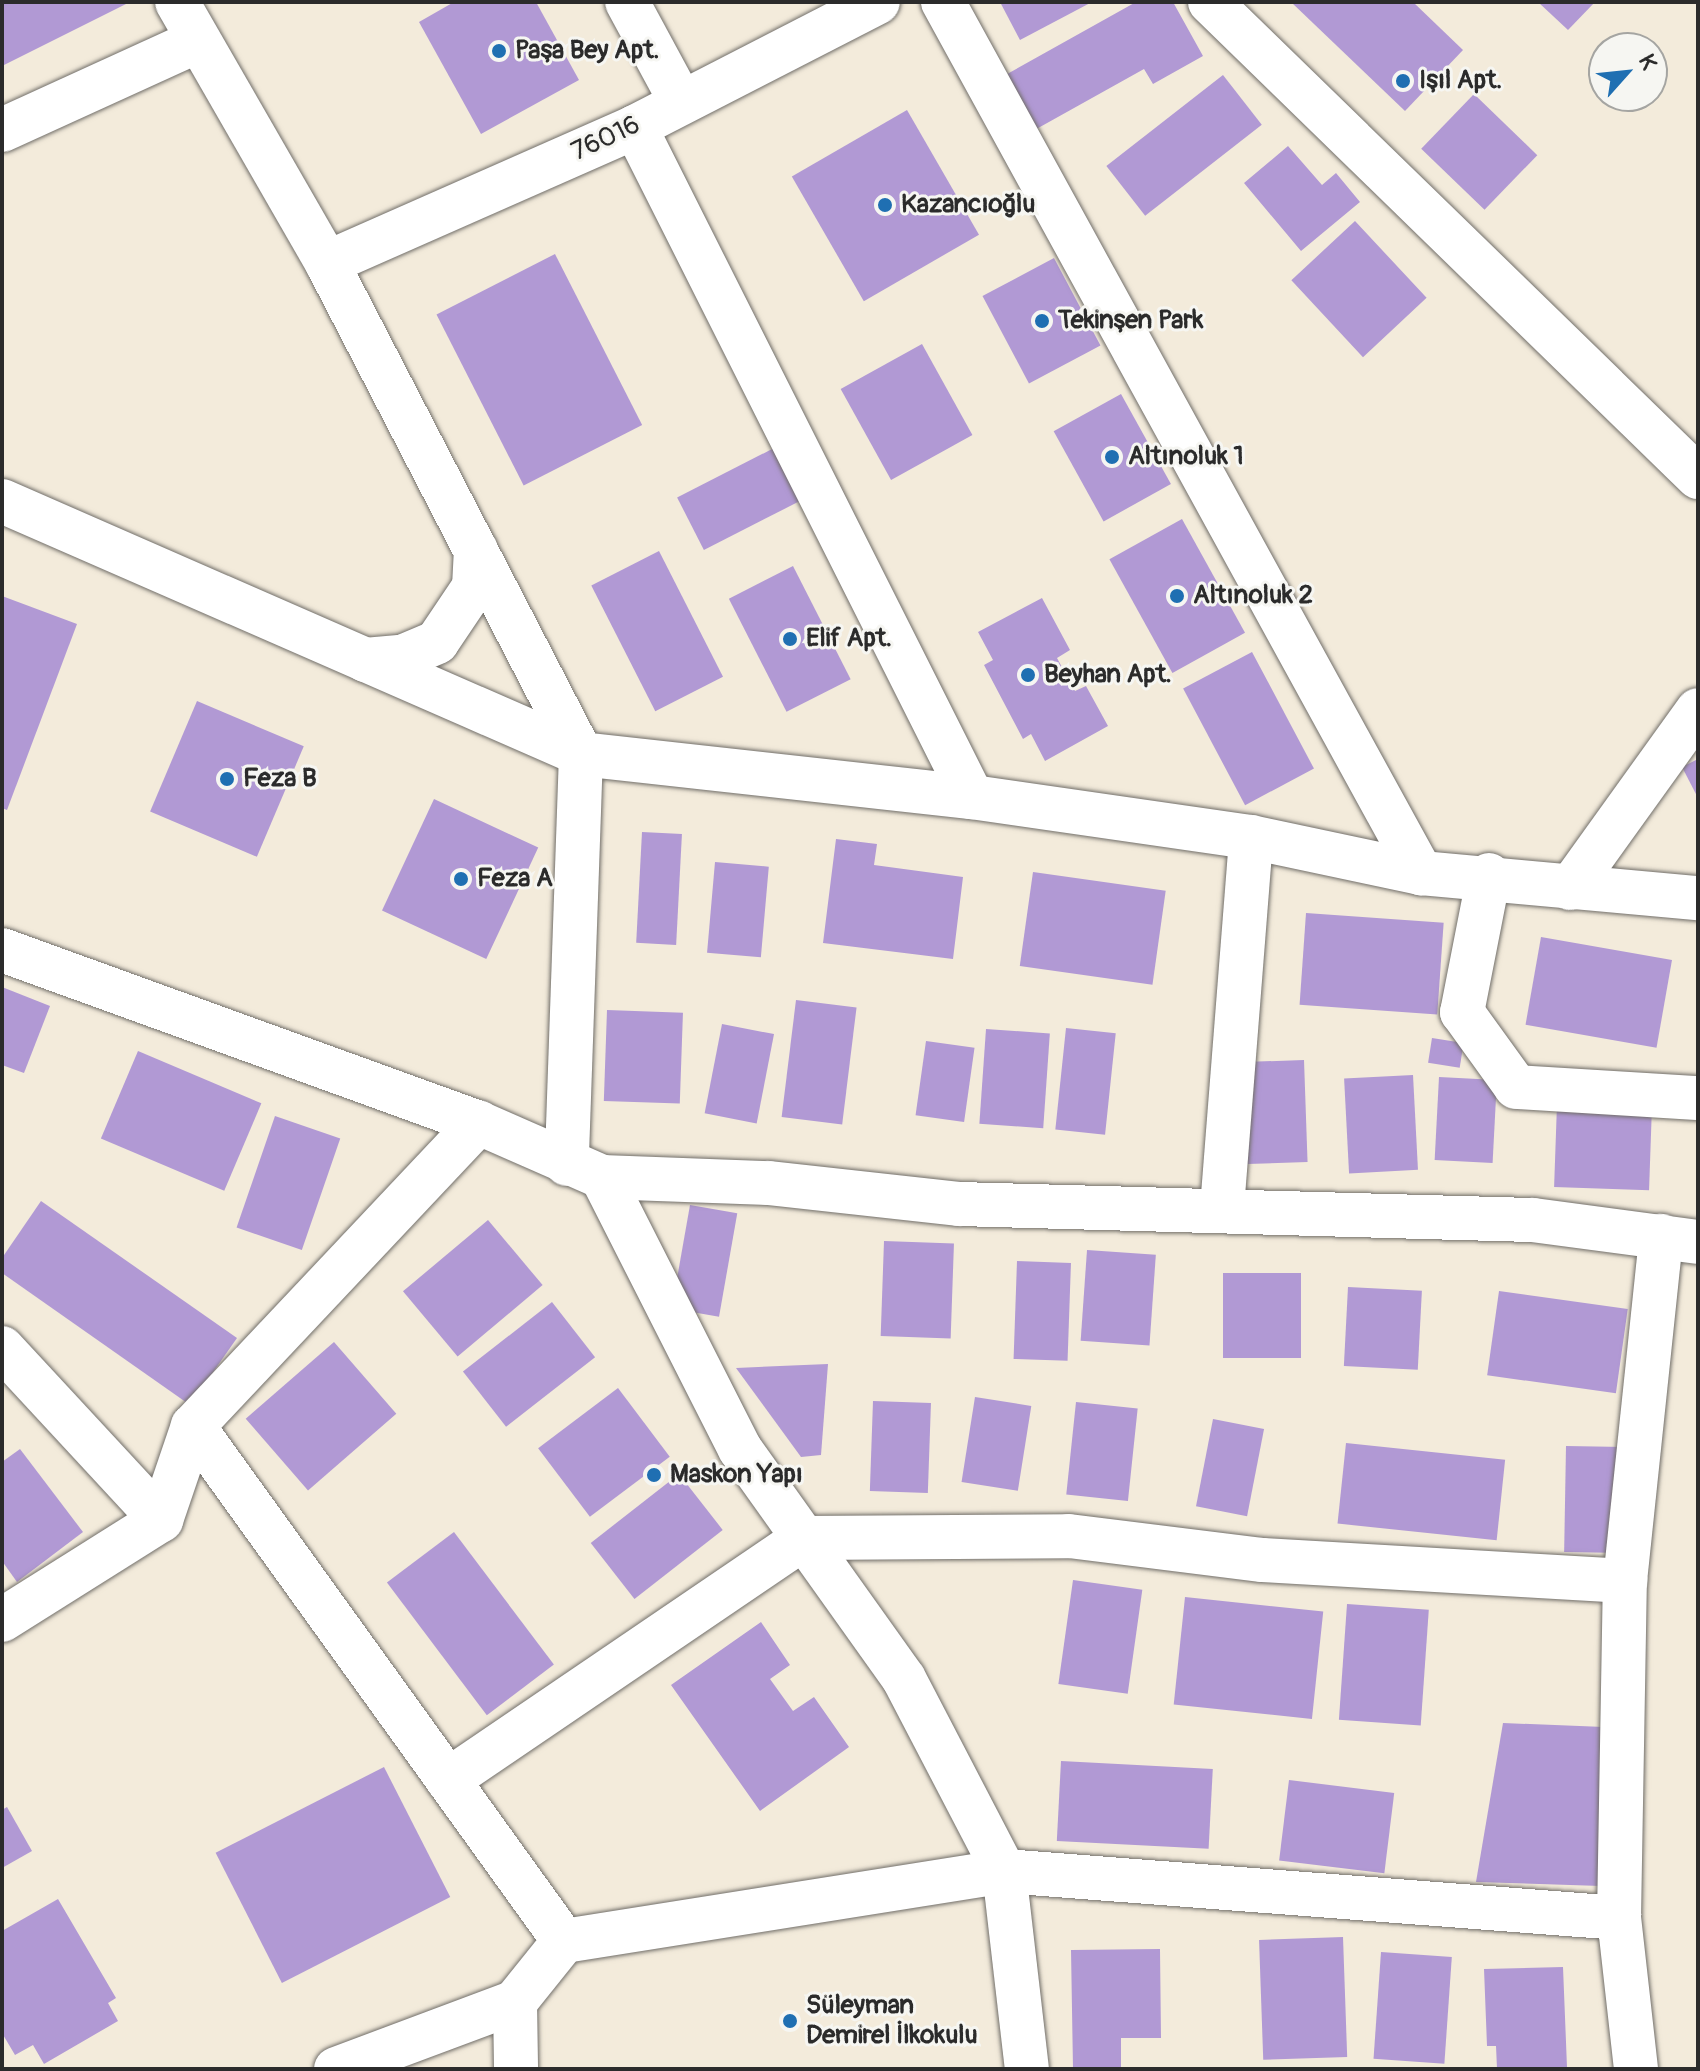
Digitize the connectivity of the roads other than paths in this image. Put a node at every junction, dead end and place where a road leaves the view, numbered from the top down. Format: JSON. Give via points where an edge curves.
{"nodes":[{"id":1,"x":177,"y":2,"type":"edge"},
{"id":2,"x":627,"y":2,"type":"edge"},
{"id":3,"x":878,"y":2,"type":"edge"},
{"id":4,"x":943,"y":2,"type":"edge"},
{"id":5,"x":1210,"y":2,"type":"edge"},
{"id":6,"x":197,"y":41,"type":"junction"},
{"id":7,"x":681,"y":102,"type":"junction"},
{"id":8,"x":635,"y":127,"type":"junction"},
{"id":9,"x":2,"y":130,"type":"edge"},
{"id":10,"x":327,"y":263,"type":"junction"},
{"id":11,"x":1698,"y":477,"type":"edge"},
{"id":12,"x":2,"y":501,"type":"edge"},
{"id":13,"x":476,"y":550,"type":"junction"},
{"id":14,"x":365,"y":660,"type":"junction"},
{"id":15,"x":1698,"y":710,"type":"edge"},
{"id":16,"x":581,"y":754,"type":"junction"},
{"id":17,"x":972,"y":797,"type":"junction"},
{"id":18,"x":1251,"y":837,"type":"junction"},
{"id":19,"x":1421,"y":873,"type":"junction"},
{"id":20,"x":1489,"y":875,"type":"junction"},
{"id":21,"x":1570,"y":888,"type":"junction"},
{"id":22,"x":1698,"y":898,"type":"edge"},
{"id":23,"x":2,"y":950,"type":"edge"},
{"id":24,"x":1698,"y":1098,"type":"edge"},
{"id":25,"x":479,"y":1123,"type":"junction"},
{"id":26,"x":584,"y":1171,"type":"junction"},
{"id":27,"x":1222,"y":1208,"type":"junction"},
{"id":28,"x":1679,"y":1239,"type":"edge"},
{"id":29,"x":2,"y":1348,"type":"edge"},
{"id":30,"x":193,"y":1426,"type":"junction"},
{"id":31,"x":161,"y":1520,"type":"junction"},
{"id":32,"x":804,"y":1538,"type":"junction"},
{"id":33,"x":1625,"y":1581,"type":"junction"},
{"id":34,"x":2,"y":1620,"type":"edge"},
{"id":35,"x":448,"y":1780,"type":"junction"},
{"id":36,"x":1004,"y":1871,"type":"junction"},
{"id":37,"x":1619,"y":1918,"type":"junction"},
{"id":38,"x":564,"y":1941,"type":"junction"},
{"id":39,"x":515,"y":2002,"type":"junction"},
{"id":40,"x":336,"y":2069,"type":"edge"},
{"id":41,"x":516,"y":2069,"type":"edge"},
{"id":42,"x":1027,"y":2069,"type":"edge"},
{"id":43,"x":1636,"y":2069,"type":"edge"}],
"edges":[{"from":1,"to":6,"type":"street"},
{"from":2,"to":7,"type":"street"},
{"from":3,"to":7,"type":"street","name":"76016"},
{"from":4,"to":19,"type":"street"},
{"from":5,"to":11,"type":"street"},
{"from":6,"to":9,"type":"street"},
{"from":6,"to":10,"type":"street"},
{"from":7,"to":8,"type":"street","name":"76016"},
{"from":8,"to":10,"type":"street","name":"76016"},
{"from":8,"to":17,"type":"street"},
{"from":10,"to":13,"type":"street"},
{"from":12,"to":14,"type":"street"},
{"from":13,"to":14,"type":"street","via":[[474,587],[437,642],[402,657]]},
{"from":13,"to":16,"type":"street"},
{"from":14,"to":16,"type":"street"},
{"from":15,"to":21,"type":"street"},
{"from":16,"to":17,"type":"street"},
{"from":16,"to":26,"type":"street"},
{"from":17,"to":18,"type":"street"},
{"from":18,"to":19,"type":"street"},
{"from":18,"to":27,"type":"street"},
{"from":19,"to":20,"type":"street"},
{"from":20,"to":21,"type":"street"},
{"from":20,"to":24,"type":"street","via":[[1462,1012],[1516,1087]]},
{"from":21,"to":22,"type":"street"},
{"from":23,"to":25,"type":"street"},
{"from":25,"to":26,"type":"street"},
{"from":25,"to":30,"type":"street"},
{"from":26,"to":27,"type":"street","via":[[769,1183],[959,1204]]},
{"from":26,"to":32,"type":"street","via":[[740,1449]]},
{"from":27,"to":28,"type":"street","via":[[1533,1220]]},
{"from":28,"to":33,"type":"street"},
{"from":29,"to":31,"type":"street"},
{"from":30,"to":31,"type":"street"},
{"from":30,"to":35,"type":"street"},
{"from":31,"to":34,"type":"street"},
{"from":32,"to":33,"type":"street","via":[[1069,1536],[1263,1560]]},
{"from":32,"to":35,"type":"street"},
{"from":32,"to":36,"type":"street","via":[[904,1679]]},
{"from":33,"to":37,"type":"street"},
{"from":35,"to":38,"type":"street"},
{"from":36,"to":37,"type":"street"},
{"from":36,"to":38,"type":"street"},
{"from":36,"to":42,"type":"street"},
{"from":37,"to":43,"type":"street"},
{"from":38,"to":39,"type":"street"},
{"from":39,"to":40,"type":"street"},
{"from":39,"to":41,"type":"street"}]}
